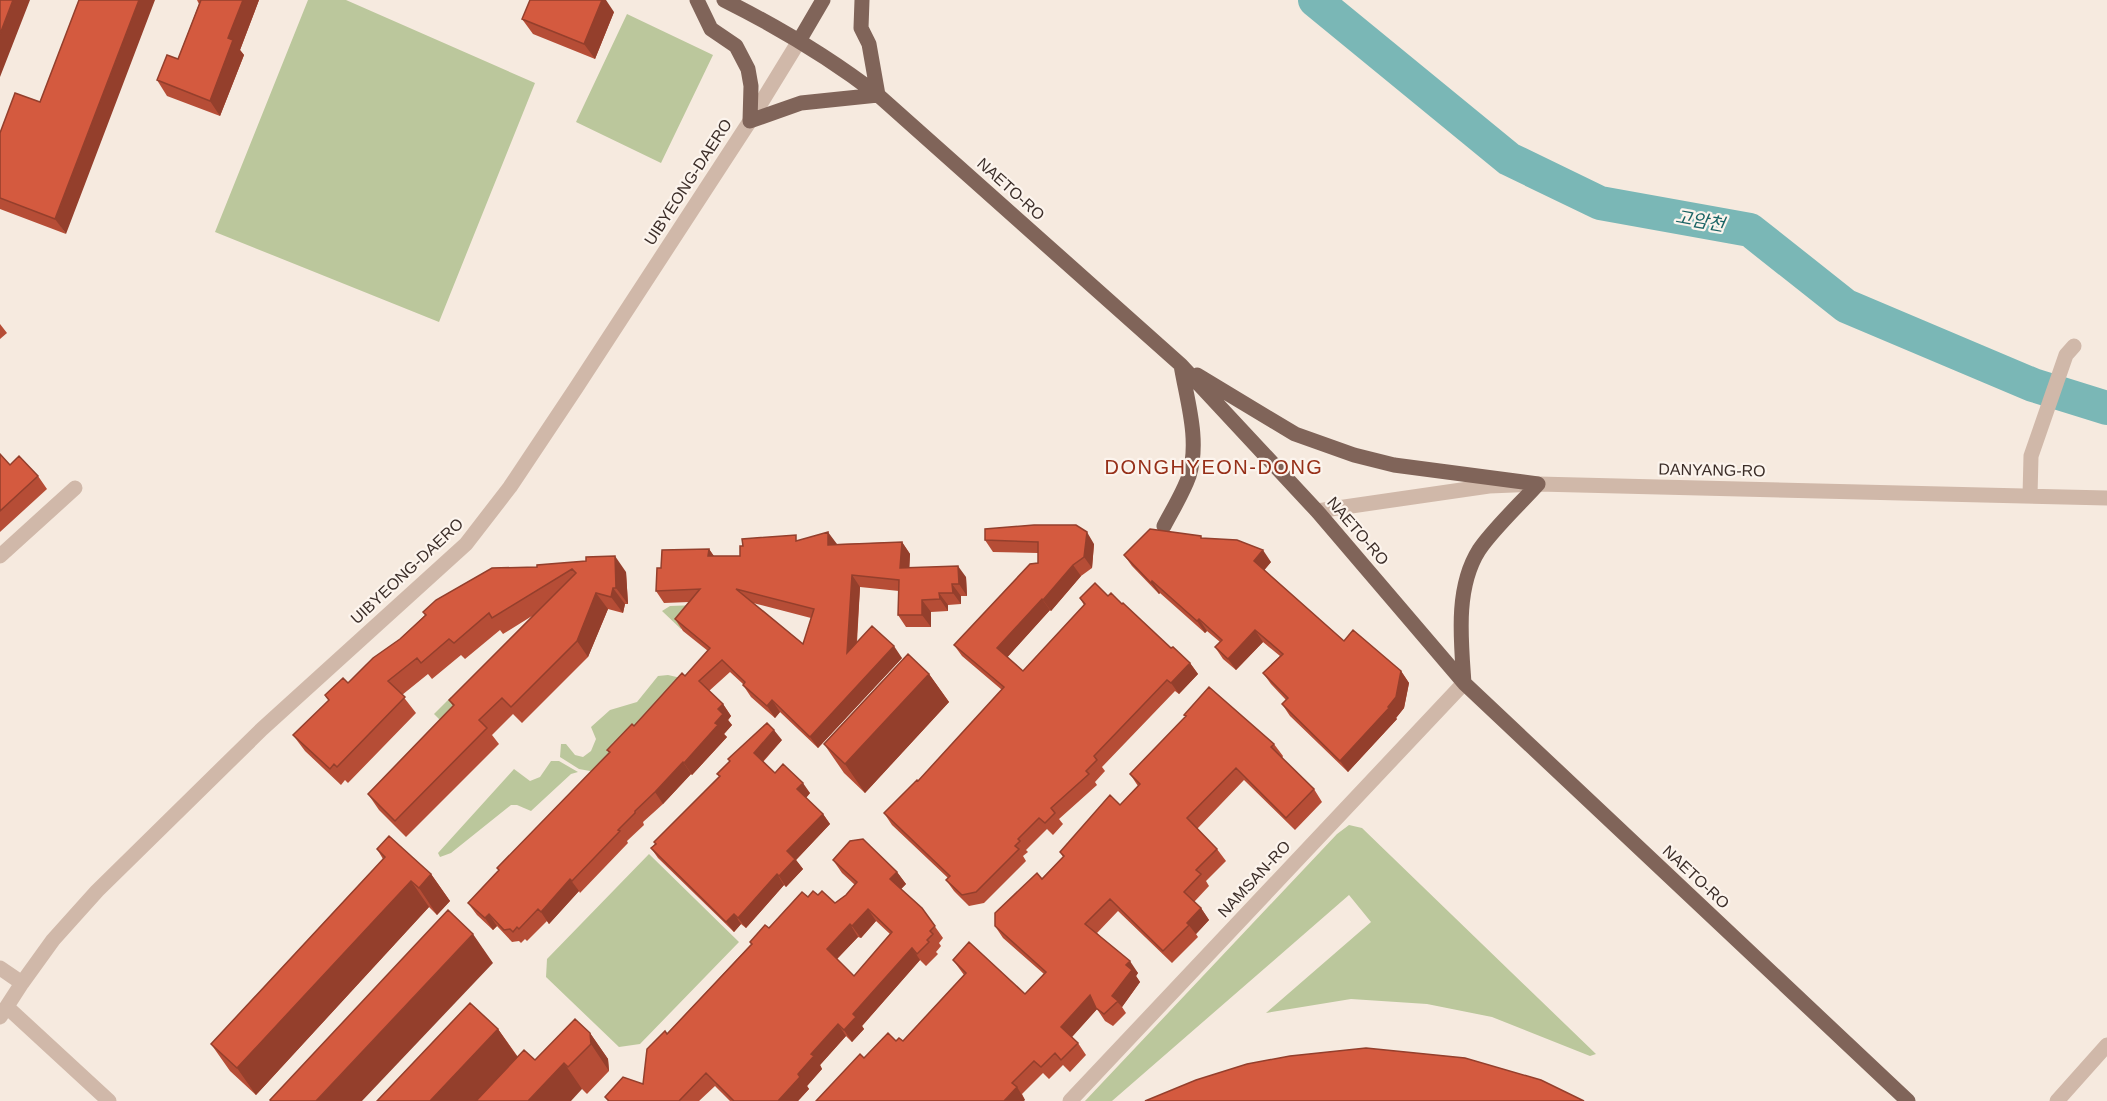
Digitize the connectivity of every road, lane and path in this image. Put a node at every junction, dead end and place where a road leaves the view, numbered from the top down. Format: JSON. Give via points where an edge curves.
{"nodes":[{"id":1,"x":697,"y":0,"type":"edge"},
{"id":2,"x":724,"y":0,"type":"edge"},
{"id":3,"x":823,"y":0,"type":"edge"},
{"id":4,"x":862,"y":0,"type":"edge"},
{"id":5,"x":799,"y":41,"type":"junction"},
{"id":6,"x":878,"y":95,"type":"junction"},
{"id":7,"x":750,"y":121,"type":"junction"},
{"id":8,"x":2070,"y":350,"type":"dead end"},
{"id":9,"x":1181,"y":365,"type":"junction"},
{"id":10,"x":1538,"y":484,"type":"junction"},
{"id":11,"x":75,"y":488,"type":"dead end"},
{"id":12,"x":2030,"y":496,"type":"junction"},
{"id":13,"x":2107,"y":498,"type":"edge"},
{"id":14,"x":1317,"y":511,"type":"junction"},
{"id":15,"x":1164,"y":525,"type":"dead end"},
{"id":16,"x":0,"y":556,"type":"edge"},
{"id":17,"x":1464,"y":683,"type":"junction"},
{"id":18,"x":0,"y":968,"type":"edge"},
{"id":19,"x":22,"y":982,"type":"junction"},
{"id":20,"x":4,"y":1012,"type":"edge"},
{"id":21,"x":2107,"y":1045,"type":"edge"},
{"id":22,"x":109,"y":1101,"type":"edge"},
{"id":23,"x":1070,"y":1101,"type":"edge"},
{"id":24,"x":1908,"y":1101,"type":"edge"},
{"id":25,"x":2057,"y":1101,"type":"edge"}],
"edges":[{"from":1,"to":7,"type":"main road","via":[[711,29],[736,46],[748,69]]},
{"from":2,"to":5,"type":"main road","name":"NAETO-RO"},
{"from":3,"to":5,"type":"main road","name":"UIBYEONG-DAERO"},
{"from":4,"to":6,"type":"main road","via":[[861,28],[869,44]]},
{"from":5,"to":6,"type":"main road","name":"NAETO-RO","via":[[837,63]]},
{"from":5,"to":7,"type":"street","name":"UIBYEONG-DAERO"},
{"from":6,"to":7,"type":"main road","via":[[801,103]]},
{"from":6,"to":9,"type":"main road","name":"NAETO-RO"},
{"from":7,"to":19,"type":"street","name":"UIBYEONG-DAERO","via":[[510,487],[466,544],[262,729],[97,891]]},
{"from":8,"to":12,"type":"street","via":[[2031,456]]},
{"from":9,"to":10,"type":"main road","via":[[1295,434],[1354,455],[1394,465]]},
{"from":9,"to":14,"type":"main road","name":"NAETO-RO"},
{"from":9,"to":15,"type":"main road","via":[[1194,440],[1192,462],[1184,488]]},
{"from":10,"to":12,"type":"street","name":"DANYANG-RO"},
{"from":10,"to":14,"type":"street","name":"DANYANG-RO","via":[[1488,486]]},
{"from":10,"to":17,"type":"main road","via":[[1480,548],[1471,565],[1460,637]]},
{"from":11,"to":16,"type":"street"},
{"from":12,"to":13,"type":"street","name":"DANYANG-RO"},
{"from":14,"to":17,"type":"main road","name":"NAETO-RO"},
{"from":17,"to":23,"type":"street","name":"NAMSAN-RO"},
{"from":17,"to":24,"type":"main road","name":"NAETO-RO"},
{"from":18,"to":19,"type":"street"},
{"from":19,"to":20,"type":"street","name":"UIBYEONG-DAERO"},
{"from":20,"to":22,"type":"street"},
{"from":21,"to":25,"type":"street"}]}
